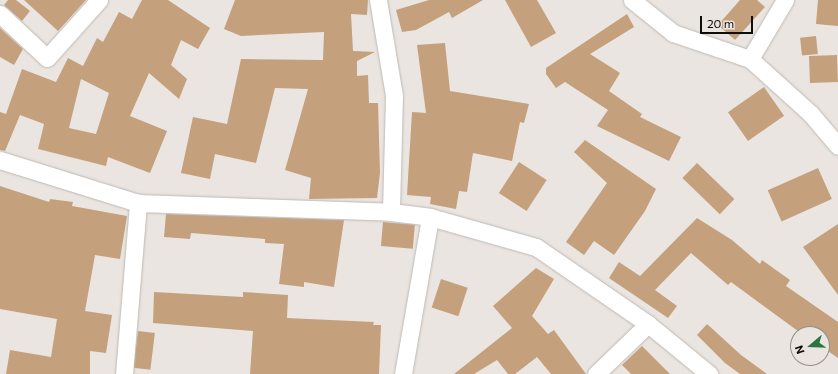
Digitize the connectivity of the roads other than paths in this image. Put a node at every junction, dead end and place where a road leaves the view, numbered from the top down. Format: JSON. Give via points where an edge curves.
{"nodes":[{"id":1,"x":98,"y":0,"type":"edge"},
{"id":2,"x":378,"y":0,"type":"edge"},
{"id":3,"x":632,"y":0,"type":"edge"},
{"id":4,"x":785,"y":0,"type":"edge"},
{"id":5,"x":0,"y":14,"type":"edge"},
{"id":6,"x":750,"y":59,"type":"junction"},
{"id":7,"x":838,"y":146,"type":"edge"},
{"id":8,"x":0,"y":160,"type":"edge"},
{"id":9,"x":138,"y":203,"type":"junction"},
{"id":10,"x":391,"y":212,"type":"junction"},
{"id":11,"x":430,"y":218,"type":"junction"},
{"id":12,"x":648,"y":324,"type":"junction"},
{"id":13,"x":124,"y":374,"type":"edge"},
{"id":14,"x":403,"y":374,"type":"edge"},
{"id":15,"x":596,"y":374,"type":"edge"},
{"id":16,"x":709,"y":374,"type":"edge"}],
"edges":[{"from":1,"to":5,"type":"street","via":[[47,58]]},
{"from":2,"to":10,"type":"street","via":[[394,96]]},
{"from":3,"to":6,"type":"street","via":[[673,33]]},
{"from":4,"to":6,"type":"street"},
{"from":6,"to":7,"type":"street","via":[[810,113]]},
{"from":8,"to":9,"type":"street"},
{"from":9,"to":10,"type":"street"},
{"from":9,"to":13,"type":"street"},
{"from":10,"to":11,"type":"street"},
{"from":11,"to":12,"type":"street","via":[[536,247]]},
{"from":11,"to":14,"type":"street"},
{"from":12,"to":15,"type":"street"},
{"from":12,"to":16,"type":"street"}]}
